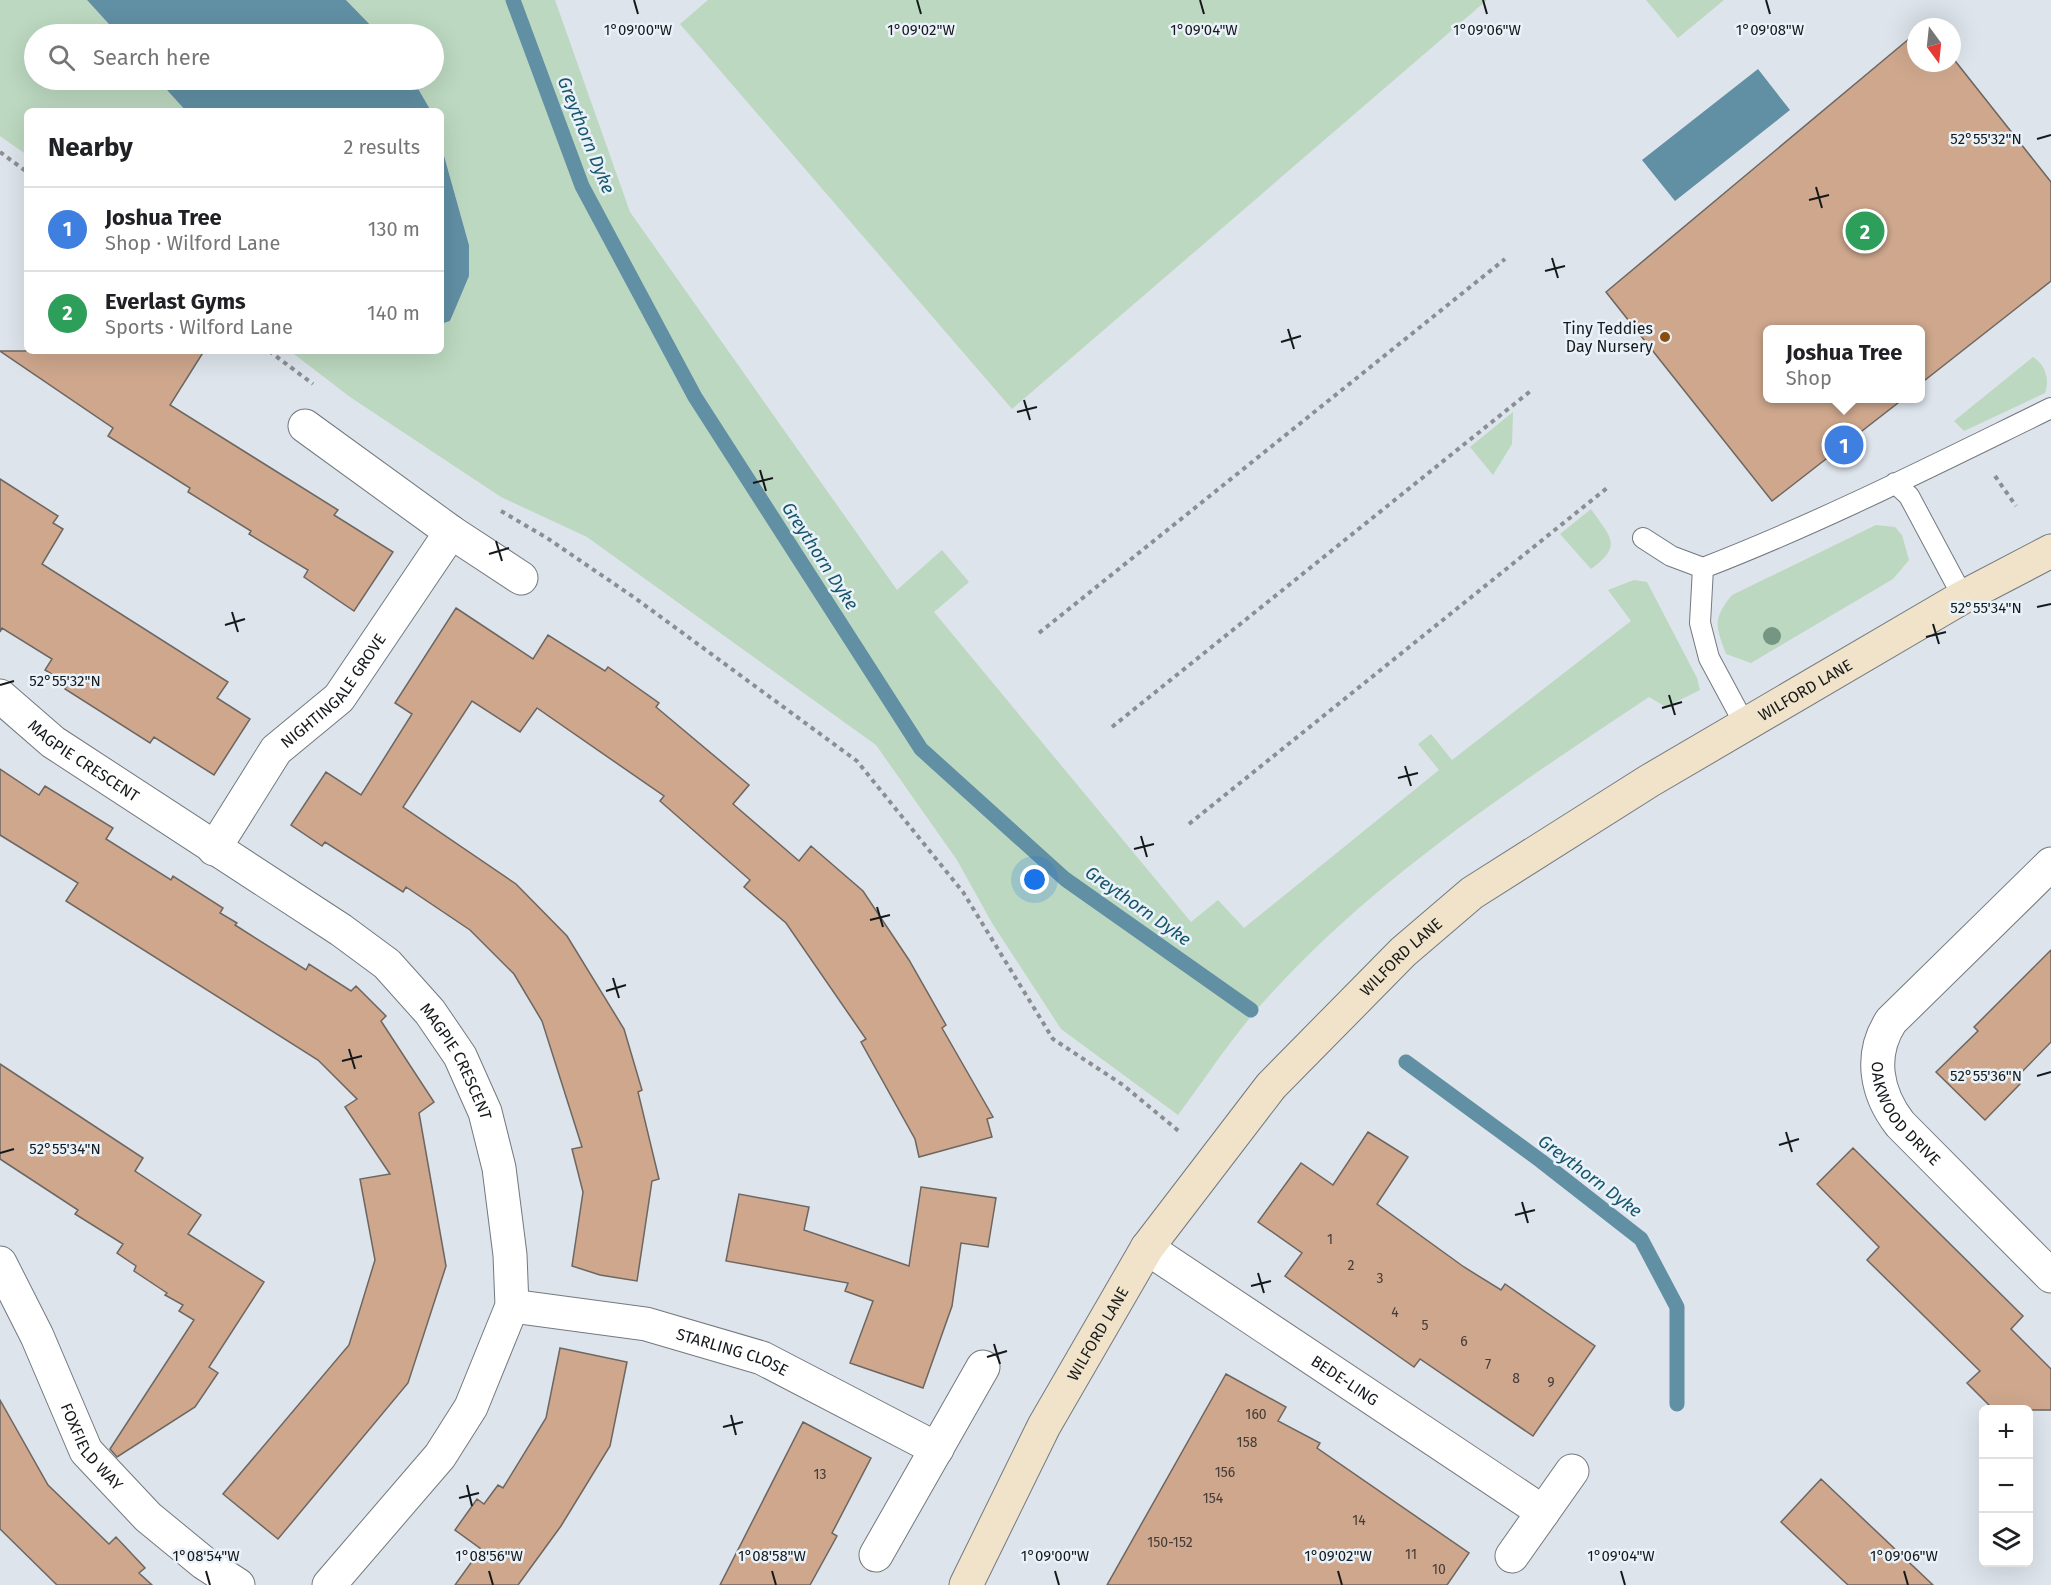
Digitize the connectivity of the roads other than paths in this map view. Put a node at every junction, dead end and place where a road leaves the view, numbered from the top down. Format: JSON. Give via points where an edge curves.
{"nodes":[{"id":1,"x":2051,"y":408,"type":"edge"},
{"id":2,"x":305,"y":426,"type":"dead end"},
{"id":3,"x":1895,"y":483,"type":"junction"},
{"id":4,"x":451,"y":532,"type":"junction"},
{"id":5,"x":1643,"y":538,"type":"dead end"},
{"id":6,"x":2051,"y":551,"type":"edge"},
{"id":7,"x":1703,"y":568,"type":"junction"},
{"id":8,"x":521,"y":578,"type":"dead end"},
{"id":9,"x":1963,"y":597,"type":"junction"},
{"id":10,"x":0,"y":696,"type":"edge"},
{"id":11,"x":1744,"y":723,"type":"junction"},
{"id":12,"x":214,"y":849,"type":"junction"},
{"id":13,"x":2051,"y":864,"type":"edge"},
{"id":14,"x":1147,"y":1248,"type":"junction"},
{"id":15,"x":0,"y":1263,"type":"edge"},
{"id":16,"x":2051,"y":1276,"type":"edge"},
{"id":17,"x":512,"y":1306,"type":"junction"},
{"id":18,"x":983,"y":1367,"type":"dead end"},
{"id":19,"x":937,"y":1449,"type":"junction"},
{"id":20,"x":1572,"y":1471,"type":"dead end"},
{"id":21,"x":1543,"y":1512,"type":"junction"},
{"id":22,"x":876,"y":1555,"type":"dead end"},
{"id":23,"x":1512,"y":1556,"type":"dead end"},
{"id":24,"x":195,"y":1574,"type":"edge"},
{"id":25,"x":237,"y":1585,"type":"edge"},
{"id":26,"x":329,"y":1585,"type":"edge"},
{"id":27,"x":966,"y":1585,"type":"edge"}],
"edges":[{"from":1,"to":3,"type":"lane"},
{"from":2,"to":4,"type":"street"},
{"from":3,"to":7,"type":"lane"},
{"from":3,"to":9,"type":"lane","via":[[1909,496]]},
{"from":4,"to":8,"type":"street"},
{"from":4,"to":12,"type":"street","name":"NIGHTINGALE GROVE","via":[[339,698],[276,750]]},
{"from":5,"to":7,"type":"lane","via":[[1671,556]]},
{"from":6,"to":9,"type":"main road","name":"WILFORD LANE"},
{"from":7,"to":11,"type":"lane","via":[[1700,623],[1708,658]]},
{"from":9,"to":11,"type":"main road","name":"WILFORD LANE"},
{"from":10,"to":12,"type":"street","name":"MAGPIE CRESCENT","via":[[53,742]]},
{"from":11,"to":14,"type":"main road","name":"WILFORD LANE","via":[[1472,893],[1403,952],[1271,1086]]},
{"from":12,"to":17,"type":"street","name":"MAGPIE CRESCENT","via":[[387,964],[430,1012],[460,1056],[485,1112],[499,1168]]},
{"from":13,"to":16,"type":"street","name":"OAKWOOD DRIVE","via":[[1891,1021],[1879,1047],[1876,1066],[1882,1094],[1905,1130]]},
{"from":14,"to":21,"type":"street","name":"BEDE-LING"},
{"from":14,"to":27,"type":"main road","name":"WILFORD LANE","via":[[1044,1426]]},
{"from":15,"to":24,"type":"street","name":"FOXFIELD WAY","via":[[86,1451]]},
{"from":17,"to":19,"type":"street","name":"STARLING CLOSE","via":[[646,1324],[762,1358]]},
{"from":17,"to":26,"type":"street","name":"MAGPIE CRESCENT","via":[[471,1407],[440,1456]]},
{"from":18,"to":19,"type":"street"},
{"from":19,"to":22,"type":"street"},
{"from":20,"to":21,"type":"street"},
{"from":21,"to":23,"type":"street"},
{"from":24,"to":25,"type":"street","name":"FOXFIELD WAY"}]}
